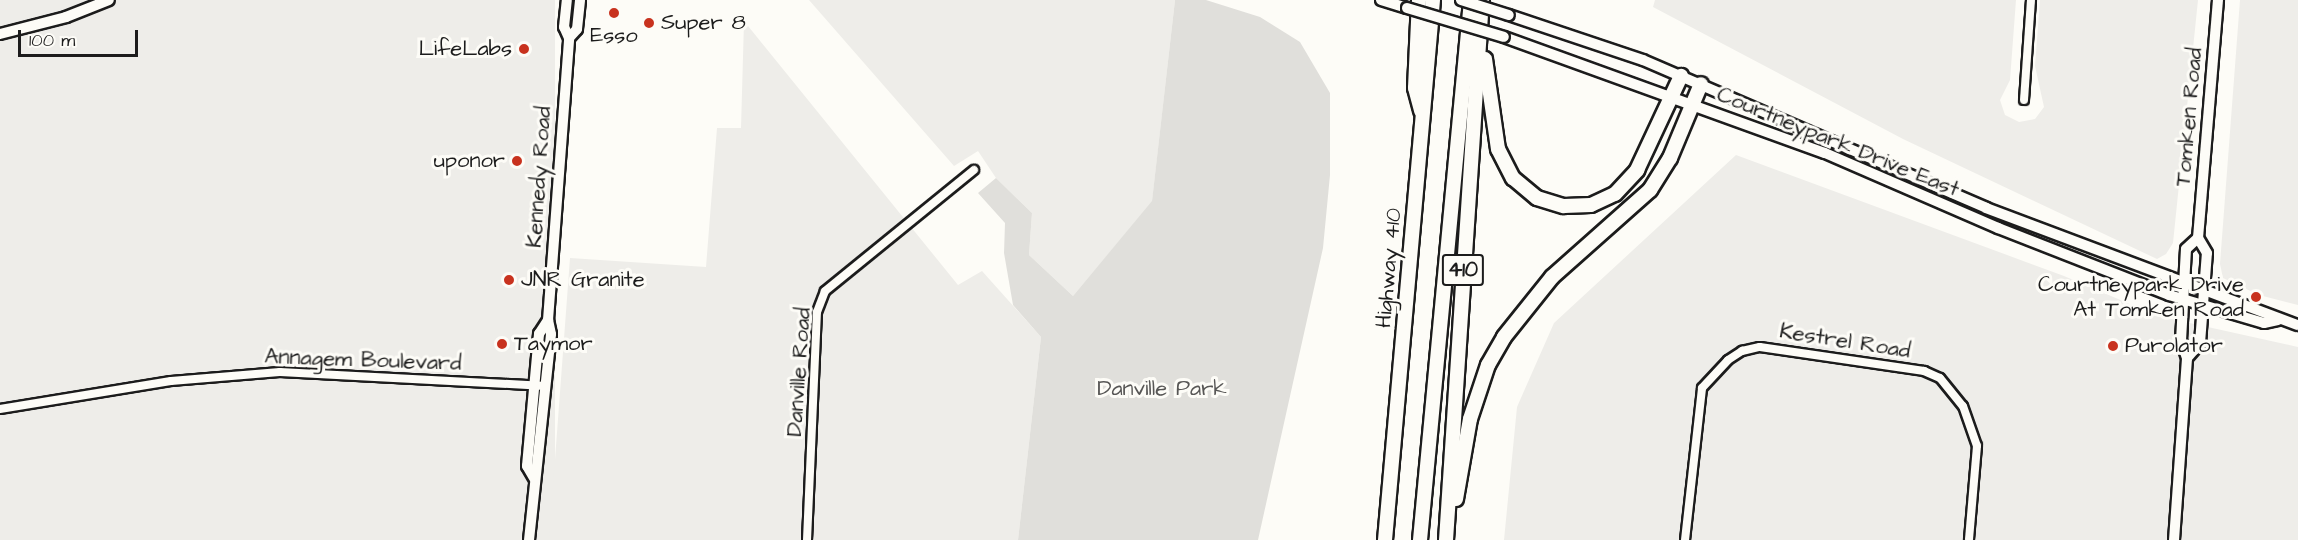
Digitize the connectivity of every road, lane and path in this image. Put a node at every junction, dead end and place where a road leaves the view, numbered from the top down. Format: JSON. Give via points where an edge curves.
{"nodes":[{"id":1,"x":109,"y":0,"type":"edge"},
{"id":2,"x":567,"y":0,"type":"edge"},
{"id":3,"x":580,"y":0,"type":"edge"},
{"id":4,"x":1381,"y":0,"type":"edge"},
{"id":5,"x":1433,"y":0,"type":"edge"},
{"id":6,"x":1461,"y":0,"type":"edge"},
{"id":7,"x":1472,"y":0,"type":"edge"},
{"id":8,"x":1482,"y":0,"type":"edge"},
{"id":9,"x":1488,"y":0,"type":"edge"},
{"id":10,"x":2031,"y":0,"type":"edge"},
{"id":11,"x":2218,"y":0,"type":"edge"},
{"id":12,"x":1413,"y":4,"type":"edge"},
{"id":13,"x":0,"y":34,"type":"edge"},
{"id":14,"x":569,"y":38,"type":"junction"},
{"id":15,"x":1681,"y":76,"type":"junction"},
{"id":16,"x":1701,"y":84,"type":"junction"},
{"id":17,"x":1672,"y":96,"type":"junction"},
{"id":18,"x":2024,"y":100,"type":"dead end"},
{"id":19,"x":1693,"y":105,"type":"junction"},
{"id":20,"x":1424,"y":121,"type":"junction"},
{"id":21,"x":974,"y":170,"type":"dead end"},
{"id":22,"x":2198,"y":238,"type":"junction"},
{"id":23,"x":2184,"y":282,"type":"junction"},
{"id":24,"x":2204,"y":290,"type":"junction"},
{"id":25,"x":2183,"y":298,"type":"junction"},
{"id":26,"x":2203,"y":304,"type":"junction"},
{"id":27,"x":548,"y":320,"type":"junction"},
{"id":28,"x":2278,"y":320,"type":"junction"},
{"id":29,"x":2298,"y":325,"type":"edge"},
{"id":30,"x":2187,"y":358,"type":"junction"},
{"id":31,"x":535,"y":386,"type":"junction"},
{"id":32,"x":546,"y":387,"type":"junction"},
{"id":33,"x":0,"y":409,"type":"edge"},
{"id":34,"x":534,"y":478,"type":"junction"},
{"id":35,"x":529,"y":540,"type":"edge"},
{"id":36,"x":807,"y":540,"type":"edge"},
{"id":37,"x":1385,"y":540,"type":"edge"},
{"id":38,"x":1420,"y":540,"type":"edge"},
{"id":39,"x":1447,"y":540,"type":"edge"},
{"id":40,"x":1685,"y":540,"type":"edge"},
{"id":41,"x":1969,"y":540,"type":"edge"},
{"id":42,"x":2174,"y":540,"type":"edge"}],
"edges":[{"from":1,"to":13,"type":"main road"},
{"from":2,"to":14,"type":"main road","name":"Kennedy Road","via":[[564,27]]},
{"from":3,"to":14,"type":"main road","name":"Kennedy Road","via":[[577,29]]},
{"from":4,"to":12,"type":"main road","name":"Courtneypark Drive East"},
{"from":5,"to":20,"type":"highway","name":"Highway 410","number":"410"},
{"from":6,"to":15,"type":"main road","name":"Courtneypark Drive East","bridge":true},
{"from":7,"to":38,"type":"highway"},
{"from":8,"to":39,"type":"highway","number":"410"},
{"from":9,"to":17,"type":"highway","via":[[1485,60],[1498,149],[1514,178],[1537,198],[1564,206],[1591,205],[1615,194],[1637,170]]},
{"from":10,"to":18,"type":"street"},
{"from":11,"to":22,"type":"main road","name":"Tomken Road"},
{"from":12,"to":17,"type":"main road","name":"Courtneypark Drive East","bridge":true},
{"from":12,"to":20,"type":"highway","via":[[1415,88]]},
{"from":14,"to":27,"type":"main road","name":"Kennedy Road"},
{"from":15,"to":16,"type":"main road","name":"Courtneypark Drive East"},
{"from":15,"to":17,"type":"highway"},
{"from":16,"to":19,"type":"highway"},
{"from":16,"to":23,"type":"main road","name":"Courtneypark Drive East","via":[[1986,208]]},
{"from":17,"to":19,"type":"main road","name":"Courtneypark Drive East"},
{"from":19,"to":25,"type":"main road","name":"Courtneypark Drive East","via":[[1825,153],[1998,228]]},
{"from":19,"to":39,"type":"highway","via":[[1650,190],[1551,277],[1504,337],[1488,365],[1470,419]]},
{"from":20,"to":37,"type":"highway","name":"Highway 410","number":"410"},
{"from":21,"to":36,"type":"street","name":"Danville Road","via":[[825,291],[817,312]]},
{"from":22,"to":23,"type":"main road","name":"Tomken Road","via":[[2186,249]]},
{"from":22,"to":24,"type":"main road","name":"Tomken Road","via":[[2206,253]]},
{"from":23,"to":24,"type":"main road","name":"Courtneypark Drive East"},
{"from":23,"to":25,"type":"main road","name":"Tomken Road"},
{"from":24,"to":26,"type":"main road","name":"Tomken Road"},
{"from":24,"to":28,"type":"main road","name":"Courtneypark Drive East","via":[[2263,310]]},
{"from":25,"to":26,"type":"main road","name":"Courtneypark Drive East"},
{"from":25,"to":30,"type":"main road","name":"Tomken Road","via":[[2181,340]]},
{"from":26,"to":28,"type":"main road","name":"Courtneypark Drive East","via":[[2264,323]]},
{"from":26,"to":30,"type":"main road","name":"Tomken Road","via":[[2200,343]]},
{"from":27,"to":31,"type":"main road","name":"Kennedy Road","via":[[539,334]]},
{"from":27,"to":32,"type":"main road","name":"Kennedy Road","via":[[551,334]]},
{"from":28,"to":29,"type":"main road","name":"Courtneypark Drive East"},
{"from":30,"to":42,"type":"main road","name":"Tomken Road"},
{"from":31,"to":32,"type":"street","name":"Annagem Boulevard"},
{"from":31,"to":33,"type":"street","name":"Annagem Boulevard","via":[[280,372],[171,381]]},
{"from":31,"to":34,"type":"main road","name":"Kennedy Road","via":[[527,466]]},
{"from":32,"to":34,"type":"main road","name":"Kennedy Road","via":[[540,465]]},
{"from":34,"to":35,"type":"main road","name":"Kennedy Road"},
{"from":40,"to":41,"type":"street","name":"Kestrel Road","via":[[1696,413],[1702,388],[1728,360],[1760,347],[1924,371],[1940,378],[1963,406],[1977,446]]}]}
